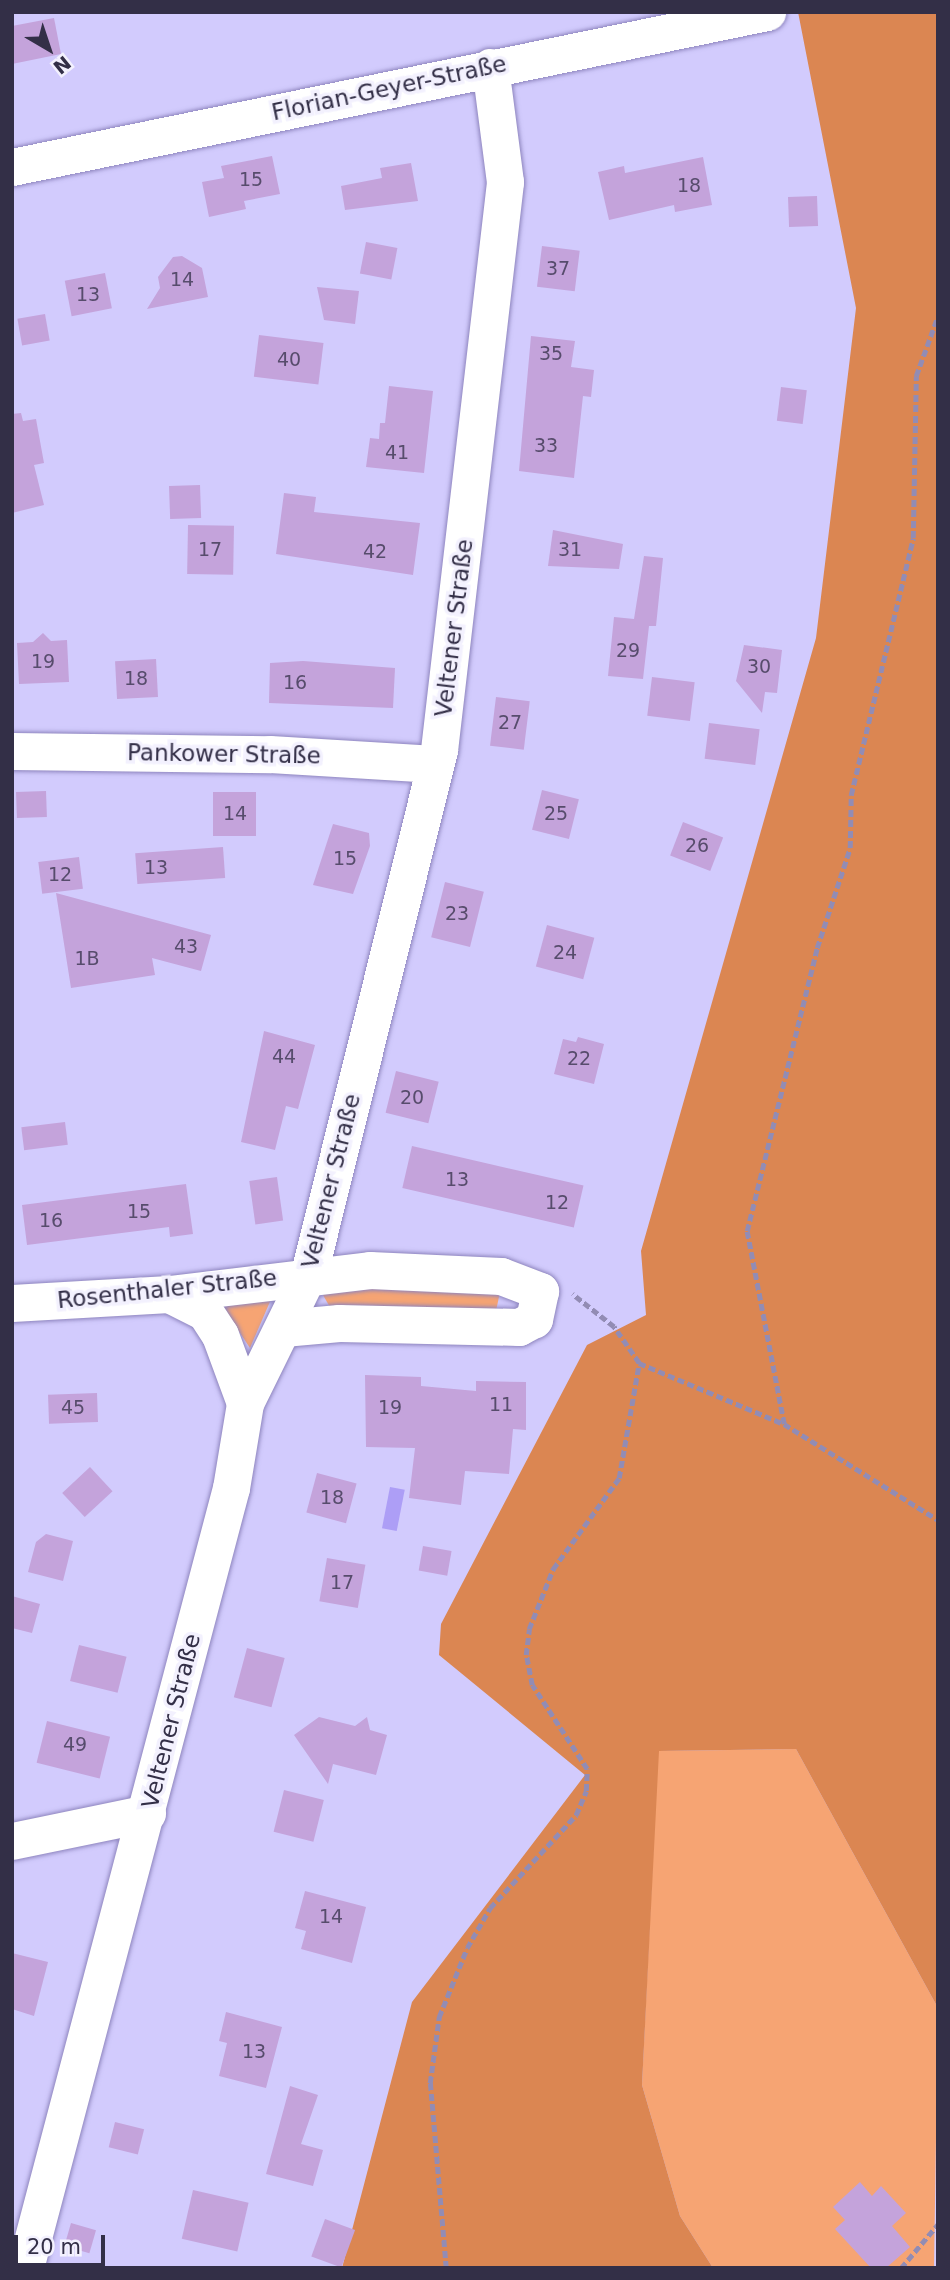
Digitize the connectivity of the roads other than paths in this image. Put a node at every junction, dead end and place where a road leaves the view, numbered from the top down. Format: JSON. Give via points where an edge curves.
{"nodes":[{"id":1,"x":767,"y":12,"type":"edge"},
{"id":2,"x":490,"y":67,"type":"junction"},
{"id":3,"x":12,"y":167,"type":"edge"},
{"id":4,"x":12,"y":751,"type":"edge"},
{"id":5,"x":435,"y":764,"type":"junction"},
{"id":6,"x":309,"y":1273,"type":"junction"},
{"id":7,"x":169,"y":1294,"type":"junction"},
{"id":8,"x":12,"y":1303,"type":"edge"},
{"id":9,"x":283,"y":1328,"type":"junction"},
{"id":10,"x":244,"y":1403,"type":"junction"},
{"id":11,"x":148,"y":1813,"type":"junction"},
{"id":12,"x":12,"y":1840,"type":"edge"},
{"id":13,"x":24,"y":2268,"type":"edge"}],
"edges":[{"from":1,"to":2,"type":"street","name":"Florian-Geyer-Straße"},
{"from":2,"to":3,"type":"street","name":"Florian-Geyer-Straße"},
{"from":2,"to":5,"type":"street","name":"Veltener Straße","via":[[505,182]]},
{"from":4,"to":5,"type":"street","name":"Pankower Straße","via":[[322,756]]},
{"from":5,"to":6,"type":"street","name":"Veltener Straße"},
{"from":6,"to":7,"type":"street","name":"Rosenthaler Straße"},
{"from":6,"to":9,"type":"street","name":"Veltener Straße"},
{"from":6,"to":9,"type":"street","name":"Rosenthaler Straße","via":[[501,1276],[540,1291],[534,1319],[519,1327],[339,1323]]},
{"from":7,"to":8,"type":"street","name":"Rosenthaler Straße"},
{"from":7,"to":10,"type":"street","via":[[205,1312],[220,1335]]},
{"from":9,"to":10,"type":"street","name":"Veltener Straße"},
{"from":10,"to":11,"type":"street","name":"Veltener Straße","via":[[231,1488]]},
{"from":11,"to":12,"type":"street"},
{"from":11,"to":13,"type":"street","name":"Veltener Straße"}]}
